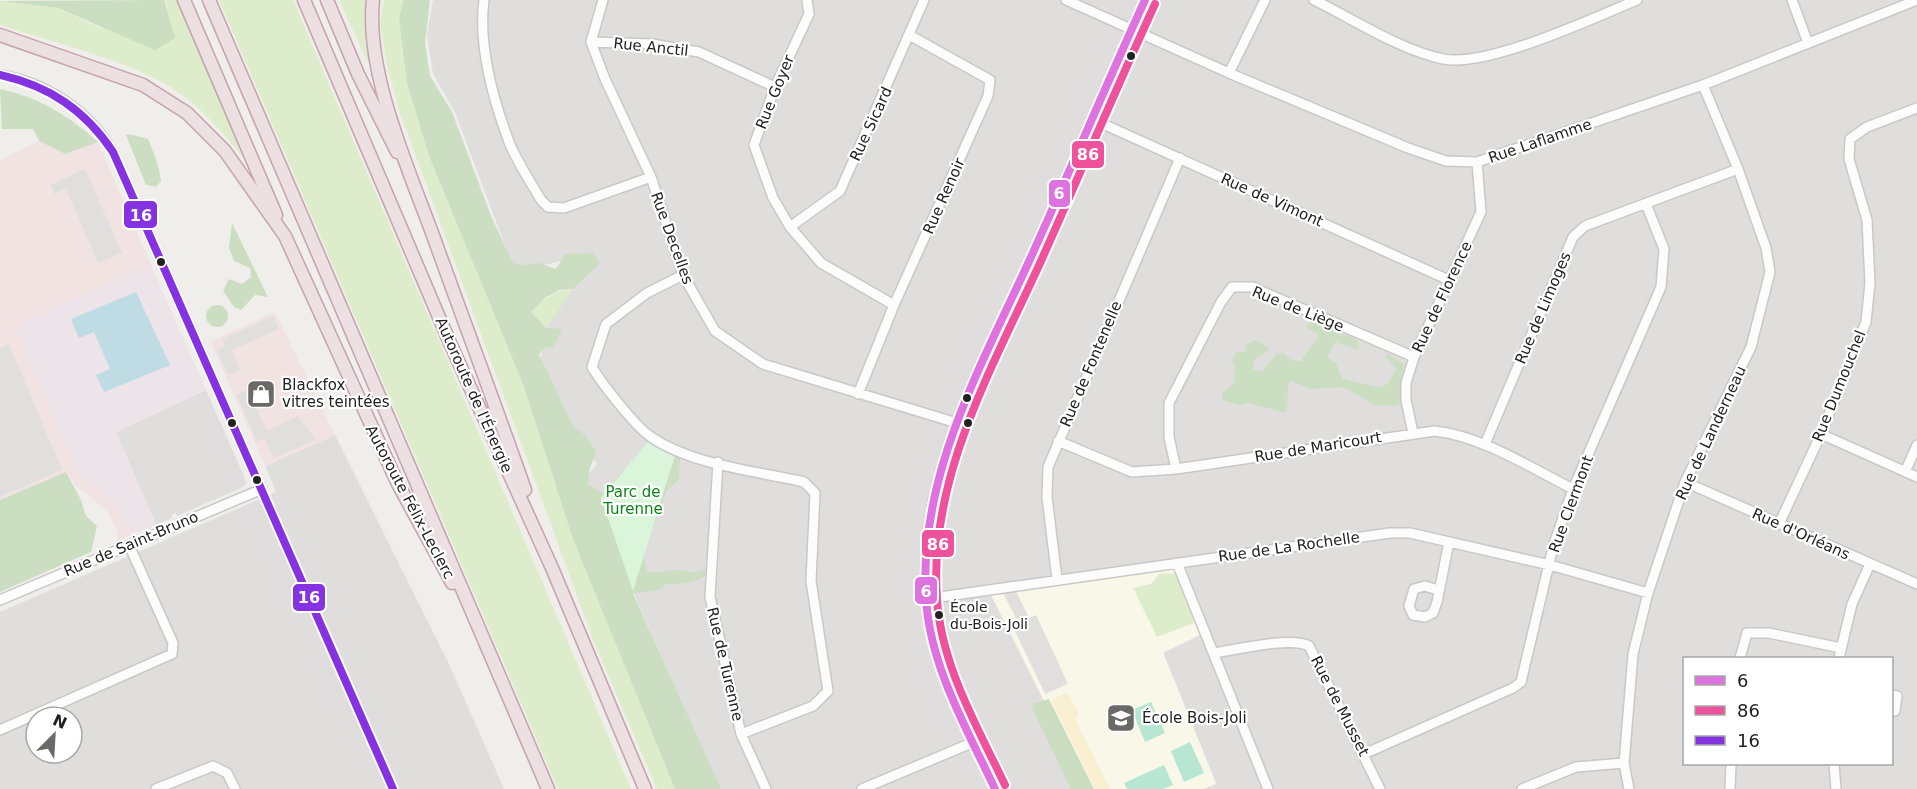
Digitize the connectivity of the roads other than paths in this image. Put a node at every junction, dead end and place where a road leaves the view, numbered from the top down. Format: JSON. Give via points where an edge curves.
{"nodes":[{"id":1,"x":184,"y":0,"type":"edge"},
{"id":2,"x":209,"y":0,"type":"edge"},
{"id":3,"x":304,"y":0,"type":"edge"},
{"id":4,"x":327,"y":0,"type":"edge"},
{"id":5,"x":373,"y":0,"type":"edge"},
{"id":6,"x":484,"y":0,"type":"edge"},
{"id":7,"x":603,"y":0,"type":"edge"},
{"id":8,"x":807,"y":0,"type":"edge"},
{"id":9,"x":924,"y":0,"type":"edge"},
{"id":10,"x":1066,"y":0,"type":"edge"},
{"id":11,"x":1145,"y":0,"type":"edge"},
{"id":12,"x":1265,"y":0,"type":"edge"},
{"id":13,"x":1314,"y":0,"type":"edge"},
{"id":14,"x":1637,"y":0,"type":"edge"},
{"id":15,"x":1792,"y":0,"type":"edge"},
{"id":16,"x":1917,"y":0,"type":"edge"},
{"id":17,"x":1131,"y":29,"type":"junction"},
{"id":18,"x":0,"y":35,"type":"edge"},
{"id":19,"x":911,"y":36,"type":"junction"},
{"id":20,"x":591,"y":42,"type":"junction"},
{"id":21,"x":1808,"y":43,"type":"junction"},
{"id":22,"x":1229,"y":73,"type":"junction"},
{"id":23,"x":0,"y":75,"type":"edge"},
{"id":24,"x":1703,"y":85,"type":"junction"},
{"id":25,"x":775,"y":87,"type":"junction"},
{"id":26,"x":1917,"y":108,"type":"edge"},
{"id":27,"x":1092,"y":118,"type":"junction"},
{"id":28,"x":1180,"y":158,"type":"junction"},
{"id":29,"x":1477,"y":162,"type":"junction"},
{"id":30,"x":1738,"y":169,"type":"junction"},
{"id":31,"x":651,"y":177,"type":"junction"},
{"id":32,"x":418,"y":196,"type":"junction"},
{"id":33,"x":1646,"y":204,"type":"junction"},
{"id":34,"x":790,"y":227,"type":"junction"},
{"id":35,"x":285,"y":236,"type":"junction"},
{"id":36,"x":683,"y":275,"type":"junction"},
{"id":37,"x":1451,"y":280,"type":"junction"},
{"id":38,"x":894,"y":305,"type":"junction"},
{"id":39,"x":1414,"y":357,"type":"junction"},
{"id":40,"x":858,"y":394,"type":"junction"},
{"id":41,"x":957,"y":423,"type":"junction"},
{"id":42,"x":1413,"y":433,"type":"junction"},
{"id":43,"x":1821,"y":434,"type":"junction"},
{"id":44,"x":1058,"y":441,"type":"junction"},
{"id":45,"x":1485,"y":444,"type":"junction"},
{"id":46,"x":1917,"y":445,"type":"edge"},
{"id":47,"x":718,"y":462,"type":"junction"},
{"id":48,"x":1176,"y":469,"type":"junction"},
{"id":49,"x":1905,"y":472,"type":"junction"},
{"id":50,"x":1917,"y":477,"type":"edge"},
{"id":51,"x":1685,"y":482,"type":"junction"},
{"id":52,"x":262,"y":489,"type":"junction"},
{"id":53,"x":1573,"y":489,"type":"junction"},
{"id":54,"x":1779,"y":524,"type":"junction"},
{"id":55,"x":1449,"y":542,"type":"junction"},
{"id":56,"x":129,"y":545,"type":"junction"},
{"id":57,"x":1177,"y":563,"type":"junction"},
{"id":58,"x":1870,"y":564,"type":"junction"},
{"id":59,"x":1550,"y":565,"type":"junction"},
{"id":60,"x":552,"y":568,"type":"junction"},
{"id":61,"x":1057,"y":579,"type":"junction"},
{"id":62,"x":1917,"y":584,"type":"edge"},
{"id":63,"x":1438,"y":590,"type":"dead end"},
{"id":64,"x":1648,"y":593,"type":"junction"},
{"id":65,"x":926,"y":599,"type":"junction"},
{"id":66,"x":0,"y":600,"type":"edge"},
{"id":67,"x":482,"y":636,"type":"junction"},
{"id":68,"x":1841,"y":648,"type":"junction"},
{"id":69,"x":1214,"y":653,"type":"junction"},
{"id":70,"x":1740,"y":657,"type":"edge"},
{"id":71,"x":1839,"y":657,"type":"edge"},
{"id":72,"x":1893,"y":695,"type":"edge"},
{"id":73,"x":1893,"y":710,"type":"edge"},
{"id":74,"x":0,"y":730,"type":"edge"},
{"id":75,"x":741,"y":734,"type":"junction"},
{"id":76,"x":974,"y":742,"type":"junction"},
{"id":77,"x":1365,"y":754,"type":"junction"},
{"id":78,"x":1624,"y":763,"type":"junction"},
{"id":79,"x":1731,"y":765,"type":"edge"},
{"id":80,"x":1834,"y":765,"type":"edge"},
{"id":81,"x":875,"y":786,"type":"edge"},
{"id":82,"x":156,"y":789,"type":"edge"},
{"id":83,"x":236,"y":789,"type":"edge"},
{"id":84,"x":393,"y":789,"type":"edge"},
{"id":85,"x":548,"y":789,"type":"edge"},
{"id":86,"x":645,"y":789,"type":"edge"},
{"id":87,"x":766,"y":789,"type":"edge"},
{"id":88,"x":862,"y":789,"type":"edge"},
{"id":89,"x":995,"y":789,"type":"edge"},
{"id":90,"x":1268,"y":789,"type":"edge"},
{"id":91,"x":1380,"y":789,"type":"edge"},
{"id":92,"x":1522,"y":789,"type":"edge"},
{"id":93,"x":1629,"y":789,"type":"edge"},
{"id":94,"x":1730,"y":789,"type":"edge"},
{"id":95,"x":1836,"y":789,"type":"edge"}],
"edges":[{"from":1,"to":35,"type":"highway"},
{"from":2,"to":67,"type":"highway"},
{"from":3,"to":60,"type":"highway","name":"Autoroute de l'Énergie","via":[[450,343]]},
{"from":4,"to":32,"type":"highway","via":[[358,74]]},
{"from":5,"to":32,"type":"highway","via":[[372,35],[377,66]]},
{"from":6,"to":31,"type":"street","via":[[481,25],[509,143],[541,200],[548,207],[564,208]]},
{"from":7,"to":20,"type":"street"},
{"from":8,"to":25,"type":"street","name":"Rue Goyer","via":[[809,14]]},
{"from":9,"to":19,"type":"street","name":"Rue Sicard"},
{"from":10,"to":17,"type":"street","name":"Rue Laflamme"},
{"from":11,"to":17,"type":"street"},
{"from":12,"to":22,"type":"street"},
{"from":13,"to":14,"type":"street","via":[[1404,45],[1442,58],[1470,61],[1565,30]]},
{"from":15,"to":21,"type":"street"},
{"from":16,"to":21,"type":"street","name":"Rue Laflamme"},
{"from":17,"to":22,"type":"street","name":"Rue Laflamme"},
{"from":17,"to":27,"type":"street"},
{"from":18,"to":35,"type":"highway","name":"Autoroute Félix-Leclerc","via":[[121,75],[179,107],[225,150]]},
{"from":19,"to":34,"type":"street","name":"Rue Sicard","via":[[840,191]]},
{"from":19,"to":38,"type":"street","name":"Rue Renoir","via":[[990,80],[988,96]]},
{"from":20,"to":25,"type":"street","name":"Rue Anctil","via":[[652,44],[699,52]]},
{"from":20,"to":31,"type":"street","name":"Rue Decelles"},
{"from":21,"to":24,"type":"street","name":"Rue Laflamme"},
{"from":22,"to":29,"type":"street","name":"Rue Laflamme","via":[[1408,148],[1446,161]]},
{"from":23,"to":52,"type":"street","via":[[33,84],[65,101],[91,122],[108,143]]},
{"from":24,"to":29,"type":"street","name":"Rue Laflamme"},
{"from":24,"to":30,"type":"street","name":"Rue de Landerneau"},
{"from":25,"to":34,"type":"street","name":"Rue Goyer","via":[[754,145],[772,198]]},
{"from":26,"to":43,"type":"street","name":"Rue Dumouchel","via":[[1867,127],[1850,139],[1849,159],[1867,220],[1869,293],[1866,322]]},
{"from":27,"to":28,"type":"street","name":"Rue de Vimont"},
{"from":27,"to":41,"type":"street"},
{"from":28,"to":37,"type":"street","name":"Rue de Vimont"},
{"from":28,"to":44,"type":"street","name":"Rue de Fontenelle"},
{"from":29,"to":37,"type":"street","name":"Rue de Florence","via":[[1481,212]]},
{"from":30,"to":33,"type":"street","name":"Rue de Limoges"},
{"from":30,"to":51,"type":"street","name":"Rue de Landerneau","via":[[1766,248],[1770,272],[1751,347]]},
{"from":31,"to":36,"type":"street","name":"Rue Decelles"},
{"from":32,"to":60,"type":"highway"},
{"from":33,"to":45,"type":"street","name":"Rue de Limoges","via":[[1585,226],[1573,237]]},
{"from":33,"to":53,"type":"street","name":"Rue Clermont","via":[[1664,249],[1661,287]]},
{"from":34,"to":38,"type":"street","name":"Rue Goyer","via":[[821,263]]},
{"from":35,"to":67,"type":"highway","name":"Autoroute Félix-Leclerc","via":[[409,507]]},
{"from":36,"to":40,"type":"street","name":"Rue Decelles","via":[[715,331],[763,364]]},
{"from":36,"to":47,"type":"street","via":[[647,292],[606,324],[592,367],[599,380],[650,436],[697,459]]},
{"from":37,"to":39,"type":"street","name":"Rue de Florence"},
{"from":38,"to":40,"type":"street","name":"Rue Renoir"},
{"from":39,"to":42,"type":"street","name":"Rue de Florence","via":[[1406,383]]},
{"from":39,"to":48,"type":"street","name":"Rue de Liège","via":[[1252,288],[1232,287],[1169,403],[1169,437]]},
{"from":40,"to":41,"type":"street","name":"Rue Decelles"},
{"from":41,"to":65,"type":"street","via":[[932,497],[925,545]]},
{"from":42,"to":45,"type":"street","name":"Rue de Maricourt","via":[[1460,434]]},
{"from":42,"to":48,"type":"street","name":"Rue de Maricourt"},
{"from":43,"to":49,"type":"street"},
{"from":43,"to":54,"type":"street","name":"Rue Dumouchel"},
{"from":44,"to":48,"type":"street","name":"Rue de Maricourt","via":[[1132,472]]},
{"from":44,"to":61,"type":"street","name":"Rue de Fontenelle","via":[[1048,467],[1047,497]]},
{"from":45,"to":53,"type":"street","name":"Rue de Maricourt"},
{"from":46,"to":49,"type":"street"},
{"from":47,"to":75,"type":"street","name":"Rue de Turenne","via":[[710,597]]},
{"from":47,"to":75,"type":"street","via":[[804,482],[815,493],[811,581],[828,691],[813,706]]},
{"from":49,"to":50,"type":"street"},
{"from":51,"to":54,"type":"street","name":"Rue d'Orléans"},
{"from":51,"to":64,"type":"street","name":"Rue de Landerneau"},
{"from":52,"to":56,"type":"street","name":"Rue de Saint-Bruno"},
{"from":52,"to":84,"type":"street"},
{"from":53,"to":59,"type":"street","name":"Rue Clermont"},
{"from":54,"to":58,"type":"street","name":"Rue d'Orléans"},
{"from":55,"to":57,"type":"street","name":"Rue de La Rochelle","via":[[1410,533],[1390,533]]},
{"from":55,"to":59,"type":"street","name":"Rue de La Rochelle"},
{"from":55,"to":63,"type":"street"},
{"from":56,"to":66,"type":"street","name":"Rue de Saint-Bruno"},
{"from":56,"to":74,"type":"street","via":[[173,643],[172,654]]},
{"from":57,"to":61,"type":"street","name":"Rue de La Rochelle"},
{"from":57,"to":69,"type":"street"},
{"from":58,"to":62,"type":"street","name":"Rue d'Orléans"},
{"from":58,"to":68,"type":"street","via":[[1852,604]]},
{"from":59,"to":64,"type":"street","name":"Rue de La Rochelle"},
{"from":59,"to":77,"type":"street","name":"Rue Clermont","via":[[1521,681]]},
{"from":60,"to":86,"type":"highway","name":"Autoroute de l'Énergie"},
{"from":61,"to":65,"type":"street","name":"Rue de La Rochelle"},
{"from":64,"to":78,"type":"street","name":"Rue de Landerneau","via":[[1633,654]]},
{"from":65,"to":76,"type":"street","via":[[942,673]]},
{"from":67,"to":85,"type":"highway"},
{"from":68,"to":70,"type":"street","via":[[1769,633],[1747,633]]},
{"from":68,"to":71,"type":"street"},
{"from":69,"to":77,"type":"street","name":"Rue de Musset","via":[[1298,642],[1309,646]]},
{"from":69,"to":90,"type":"street"},
{"from":72,"to":73,"type":"street","via":[[1897,696]]},
{"from":75,"to":87,"type":"street","name":"Rue de Turenne"},
{"from":76,"to":81,"type":"street"},
{"from":76,"to":89,"type":"street"},
{"from":77,"to":91,"type":"street","name":"Rue de Musset"},
{"from":78,"to":92,"type":"street","via":[[1576,767]]},
{"from":78,"to":93,"type":"street","name":"Rue de Landerneau"},
{"from":79,"to":94,"type":"street"},
{"from":80,"to":95,"type":"street"},
{"from":81,"to":88,"type":"street"},
{"from":82,"to":83,"type":"street","via":[[213,766],[227,773]]}]}
